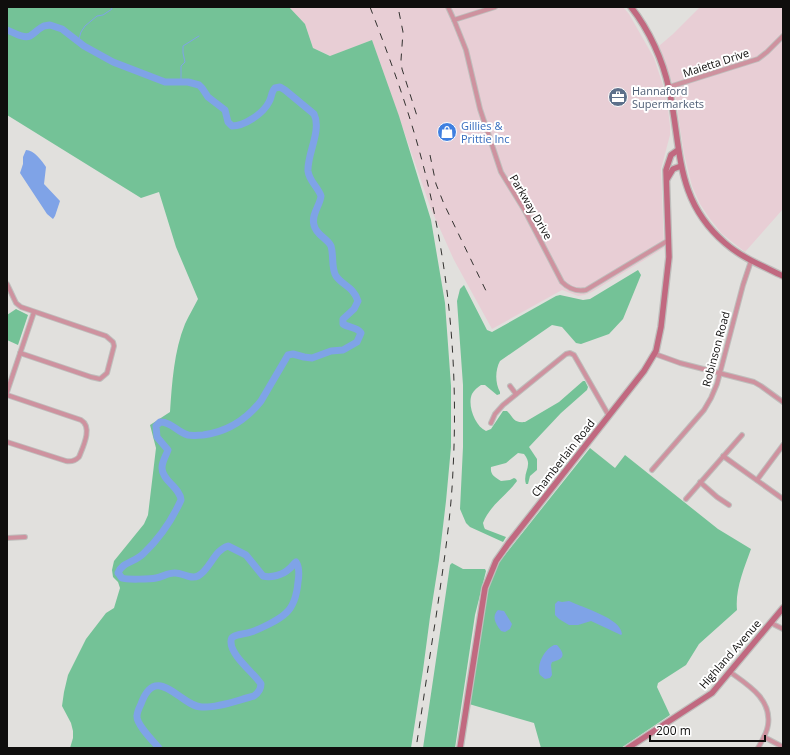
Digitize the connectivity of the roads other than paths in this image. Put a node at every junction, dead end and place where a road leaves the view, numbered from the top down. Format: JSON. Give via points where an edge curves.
{"nodes":[{"id":1,"x":448,"y":7,"type":"edge"},
{"id":2,"x":495,"y":7,"type":"edge"},
{"id":3,"x":631,"y":7,"type":"edge"},
{"id":4,"x":454,"y":20,"type":"junction"},
{"id":5,"x":783,"y":36,"type":"edge"},
{"id":6,"x":669,"y":87,"type":"junction"},
{"id":7,"x":678,"y":150,"type":"junction"},
{"id":8,"x":681,"y":166,"type":"junction"},
{"id":9,"x":666,"y":181,"type":"junction"},
{"id":10,"x":669,"y":240,"type":"junction"},
{"id":11,"x":751,"y":262,"type":"junction"},
{"id":12,"x":783,"y":276,"type":"edge"},
{"id":13,"x":7,"y":284,"type":"edge"},
{"id":14,"x":34,"y":312,"type":"junction"},
{"id":15,"x":20,"y":353,"type":"junction"},
{"id":16,"x":655,"y":354,"type":"junction"},
{"id":17,"x":720,"y":373,"type":"junction"},
{"id":18,"x":510,"y":386,"type":"dead end"},
{"id":19,"x":7,"y":392,"type":"edge"},
{"id":20,"x":516,"y":394,"type":"junction"},
{"id":21,"x":7,"y":395,"type":"edge"},
{"id":22,"x":783,"y":402,"type":"edge"},
{"id":23,"x":609,"y":416,"type":"junction"},
{"id":24,"x":491,"y":423,"type":"dead end"},
{"id":25,"x":742,"y":435,"type":"dead end"},
{"id":26,"x":7,"y":442,"type":"edge"},
{"id":27,"x":783,"y":445,"type":"edge"},
{"id":28,"x":723,"y":456,"type":"junction"},
{"id":29,"x":652,"y":470,"type":"dead end"},
{"id":30,"x":758,"y":480,"type":"junction"},
{"id":31,"x":700,"y":482,"type":"junction"},
{"id":32,"x":686,"y":499,"type":"dead end"},
{"id":33,"x":783,"y":499,"type":"edge"},
{"id":34,"x":729,"y":505,"type":"dead end"},
{"id":35,"x":25,"y":536,"type":"dead end"},
{"id":36,"x":7,"y":538,"type":"edge"},
{"id":37,"x":783,"y":608,"type":"edge"},
{"id":38,"x":771,"y":622,"type":"junction"},
{"id":39,"x":783,"y":630,"type":"edge"},
{"id":40,"x":730,"y":672,"type":"junction"},
{"id":41,"x":764,"y":737,"type":"junction"},
{"id":42,"x":783,"y":747,"type":"edge"},
{"id":43,"x":460,"y":748,"type":"edge"},
{"id":44,"x":628,"y":748,"type":"edge"},
{"id":45,"x":758,"y":748,"type":"edge"}],
"edges":[{"from":1,"to":4,"type":"street","name":"Parkway Drive"},
{"from":2,"to":4,"type":"street"},
{"from":3,"to":6,"type":"street","via":[[648,34]]},
{"from":4,"to":10,"type":"street","name":"Parkway Drive","via":[[466,50],[480,109],[501,172],[526,211],[565,285],[578,291],[589,288]]},
{"from":5,"to":6,"type":"street","name":"Maietta Drive","via":[[758,59]]},
{"from":6,"to":7,"type":"street"},
{"from":7,"to":8,"type":"street"},
{"from":7,"to":9,"type":"street","name":"Chamberlain Road","via":[[669,159]]},
{"from":8,"to":9,"type":"street","via":[[673,169]]},
{"from":8,"to":11,"type":"street","via":[[689,193],[703,219],[725,244]]},
{"from":9,"to":10,"type":"street","name":"Chamberlain Road"},
{"from":10,"to":16,"type":"street","name":"Chamberlain Road","via":[[666,288]]},
{"from":11,"to":12,"type":"street"},
{"from":11,"to":17,"type":"street","name":"Robinson Road"},
{"from":13,"to":14,"type":"street","via":[[19,305]]},
{"from":14,"to":15,"type":"street"},
{"from":14,"to":15,"type":"street","via":[[112,340],[114,349],[107,373],[103,378],[96,378]]},
{"from":15,"to":19,"type":"street"},
{"from":16,"to":17,"type":"street"},
{"from":16,"to":23,"type":"street","name":"Chamberlain Road"},
{"from":17,"to":22,"type":"street","via":[[756,383]]},
{"from":17,"to":29,"type":"street","name":"Robinson Road","via":[[708,404]]},
{"from":18,"to":20,"type":"street"},
{"from":20,"to":23,"type":"street","via":[[570,353],[574,355]]},
{"from":20,"to":24,"type":"street","via":[[498,409]]},
{"from":21,"to":26,"type":"street","via":[[81,420],[87,430],[78,457],[71,461]]},
{"from":23,"to":43,"type":"street","name":"Chamberlain Road","via":[[503,550],[493,567],[483,596]]},
{"from":25,"to":28,"type":"street"},
{"from":27,"to":30,"type":"street"},
{"from":28,"to":30,"type":"street"},
{"from":28,"to":31,"type":"street"},
{"from":30,"to":33,"type":"street"},
{"from":31,"to":32,"type":"street"},
{"from":31,"to":34,"type":"street"},
{"from":35,"to":36,"type":"street"},
{"from":37,"to":38,"type":"street","name":"Highland Avenue"},
{"from":38,"to":39,"type":"street"},
{"from":38,"to":40,"type":"street","name":"Highland Avenue"},
{"from":40,"to":41,"type":"street","via":[[753,688],[764,703],[768,722]]},
{"from":40,"to":44,"type":"street","name":"Highland Avenue","via":[[708,696]]},
{"from":41,"to":42,"type":"street"},
{"from":41,"to":45,"type":"street"}]}
